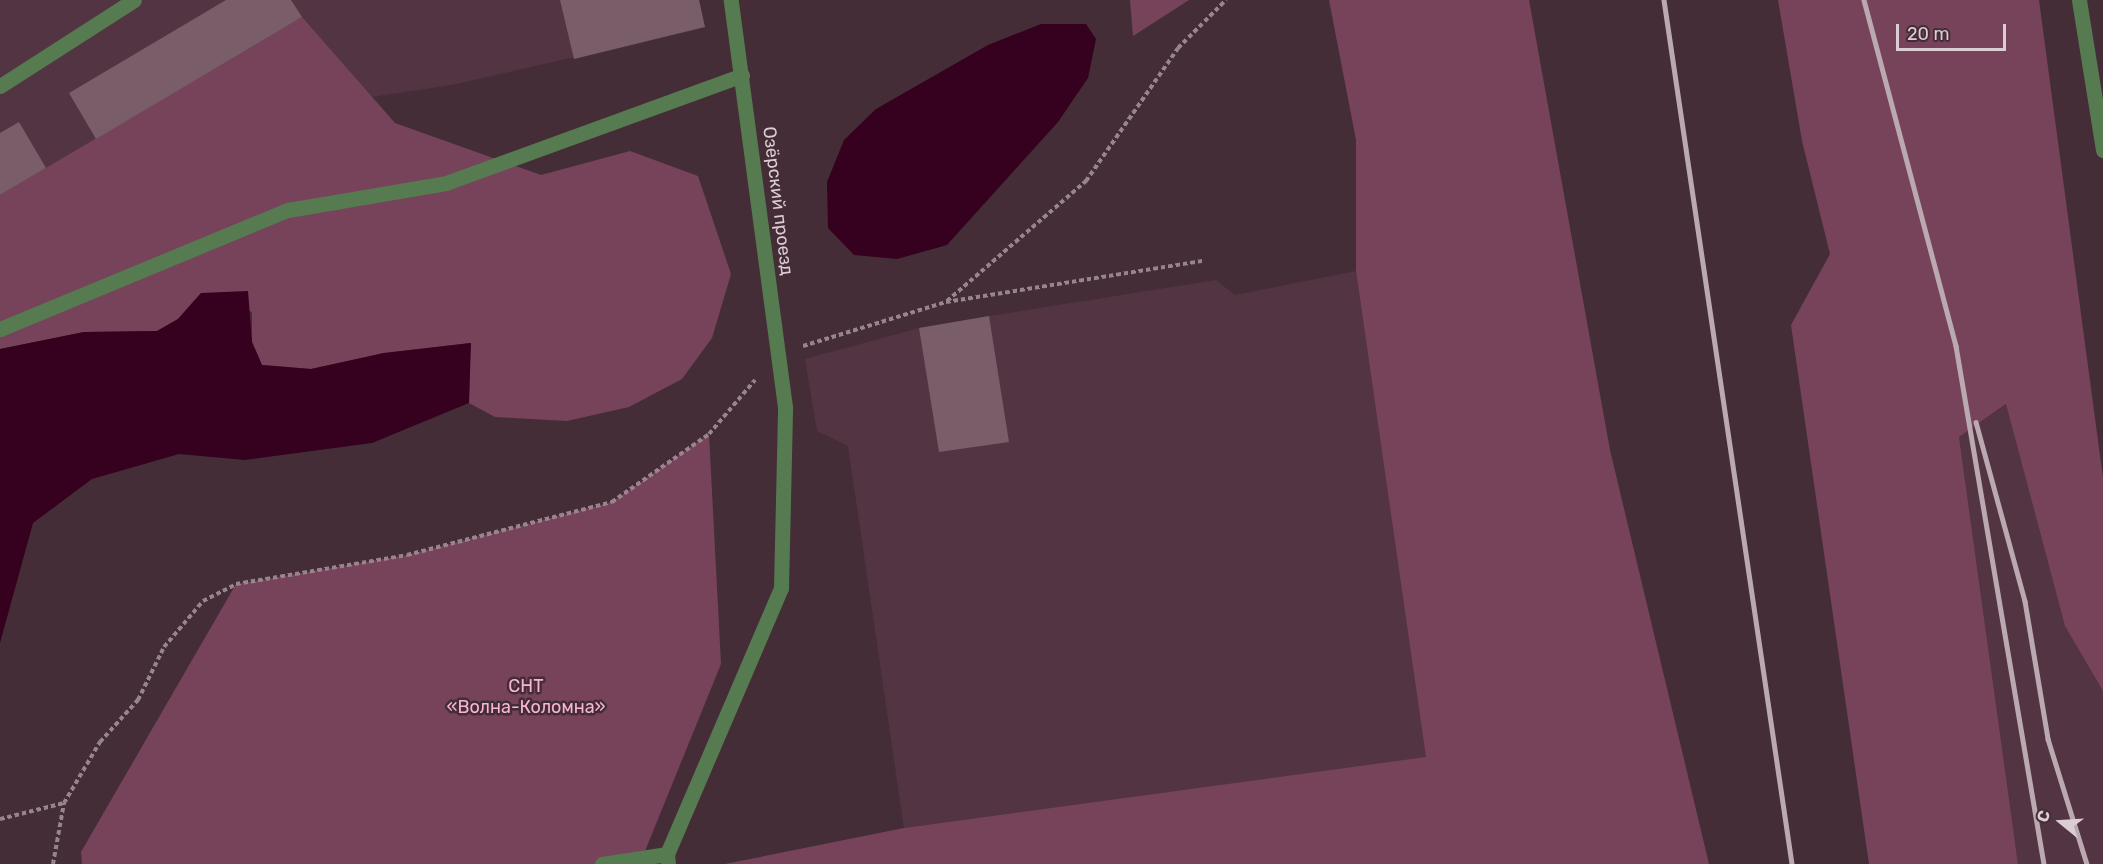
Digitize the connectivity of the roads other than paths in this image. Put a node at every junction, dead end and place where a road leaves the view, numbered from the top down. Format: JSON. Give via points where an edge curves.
{"nodes":[{"id":1,"x":134,"y":0,"type":"edge"},
{"id":2,"x":731,"y":0,"type":"edge"},
{"id":3,"x":2079,"y":0,"type":"edge"},
{"id":4,"x":742,"y":75,"type":"junction"},
{"id":5,"x":0,"y":86,"type":"edge"},
{"id":6,"x":2103,"y":150,"type":"edge"},
{"id":7,"x":0,"y":329,"type":"edge"},
{"id":8,"x":668,"y":859,"type":"edge"},
{"id":9,"x":602,"y":864,"type":"edge"}],
"edges":[{"from":1,"to":5,"type":"street"},
{"from":2,"to":4,"type":"street","name":"Озёрский проезд"},
{"from":3,"to":6,"type":"street"},
{"from":4,"to":7,"type":"street","via":[[446,183],[288,210]]},
{"from":4,"to":8,"type":"street","name":"Озёрский проезд","via":[[785,407],[781,588]]},
{"from":8,"to":9,"type":"street"}]}
